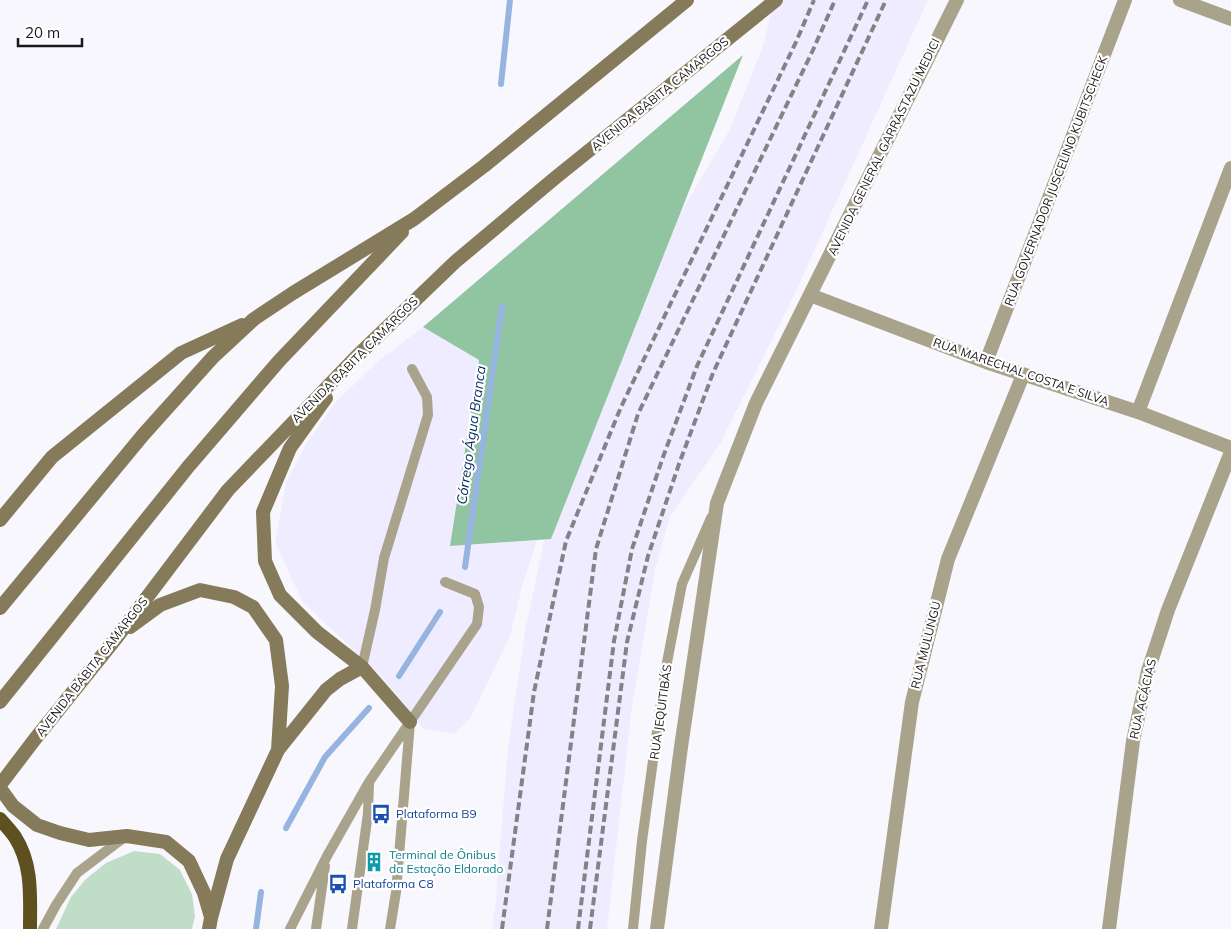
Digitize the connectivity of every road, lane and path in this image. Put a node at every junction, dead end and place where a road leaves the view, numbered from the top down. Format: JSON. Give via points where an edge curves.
{"nodes":[{"id":1,"x":687,"y":0,"type":"edge"},
{"id":2,"x":776,"y":0,"type":"edge"},
{"id":3,"x":957,"y":0,"type":"edge"},
{"id":4,"x":1124,"y":0,"type":"edge"},
{"id":5,"x":1180,"y":0,"type":"edge"},
{"id":6,"x":1231,"y":19,"type":"edge"},
{"id":7,"x":1231,"y":168,"type":"edge"},
{"id":8,"x":414,"y":219,"type":"junction"},
{"id":9,"x":810,"y":295,"type":"junction"},
{"id":10,"x":254,"y":319,"type":"junction"},
{"id":11,"x":356,"y":357,"type":"junction"},
{"id":12,"x":986,"y":362,"type":"junction"},
{"id":13,"x":412,"y":369,"type":"dead end"},
{"id":14,"x":1023,"y":375,"type":"junction"},
{"id":15,"x":1138,"y":412,"type":"junction"},
{"id":16,"x":1231,"y":450,"type":"edge"},
{"id":17,"x":717,"y":503,"type":"junction"},
{"id":18,"x":0,"y":520,"type":"edge"},
{"id":19,"x":445,"y":582,"type":"dead end"},
{"id":20,"x":0,"y":608,"type":"edge"},
{"id":21,"x":117,"y":637,"type":"junction"},
{"id":22,"x":362,"y":667,"type":"junction"},
{"id":23,"x":0,"y":702,"type":"edge"},
{"id":24,"x":410,"y":722,"type":"junction"},
{"id":25,"x":278,"y":750,"type":"junction"},
{"id":26,"x":369,"y":782,"type":"junction"},
{"id":27,"x":0,"y":786,"type":"edge"},
{"id":28,"x":0,"y":819,"type":"edge"},
{"id":29,"x":127,"y":836,"type":"junction"},
{"id":30,"x":327,"y":856,"type":"junction"},
{"id":31,"x":210,"y":924,"type":"edge"},
{"id":32,"x":30,"y":929,"type":"edge"},
{"id":33,"x":43,"y":929,"type":"edge"},
{"id":34,"x":290,"y":929,"type":"edge"},
{"id":35,"x":316,"y":929,"type":"edge"},
{"id":36,"x":352,"y":929,"type":"edge"},
{"id":37,"x":390,"y":929,"type":"edge"},
{"id":38,"x":633,"y":929,"type":"edge"},
{"id":39,"x":657,"y":929,"type":"edge"},
{"id":40,"x":881,"y":929,"type":"edge"},
{"id":41,"x":1110,"y":929,"type":"edge"}],
"edges":[{"from":1,"to":8,"type":"main road"},
{"from":2,"to":11,"type":"main road","name":"AVENIDA BABITA CAMARGOS","via":[[455,262]]},
{"from":3,"to":9,"type":"street","name":"AVENIDA GENERAL GARRASTAZU MEDICI"},
{"from":4,"to":12,"type":"street","name":"RUA GOVERNADOR JUSCELINO KUBITSCHECK"},
{"from":5,"to":6,"type":"street"},
{"from":7,"to":15,"type":"street"},
{"from":8,"to":10,"type":"main road"},
{"from":8,"to":23,"type":"main road","via":[[279,362],[214,437]]},
{"from":9,"to":12,"type":"street","name":"RUA MARECHAL COSTA E SILVA"},
{"from":9,"to":17,"type":"street","name":"RUA JEQUITIBÁS","via":[[756,403]]},
{"from":10,"to":18,"type":"main road","via":[[181,353],[52,457]]},
{"from":10,"to":20,"type":"main road","via":[[213,358],[143,435]]},
{"from":11,"to":21,"type":"main road","name":"AVENIDA BABITA CAMARGOS","via":[[228,490]]},
{"from":11,"to":22,"type":"main road","via":[[290,448],[263,512],[265,562],[280,596],[317,632]]},
{"from":12,"to":14,"type":"street","name":"RUA MARECHAL COSTA E SILVA"},
{"from":13,"to":22,"type":"lane","via":[[427,397],[428,415],[384,558]]},
{"from":14,"to":15,"type":"street","name":"RUA MARECHAL COSTA E SILVA"},
{"from":14,"to":40,"type":"street","name":"RUA MULUNGU","via":[[948,559],[912,702]]},
{"from":15,"to":16,"type":"street","name":"RUA MARECHAL COSTA E SILVA"},
{"from":16,"to":41,"type":"street","name":"RUA ACÁCIAS","via":[[1148,670],[1133,741]]},
{"from":17,"to":38,"type":"lane","name":"RUA JEQUITIBÁS","via":[[682,584],[666,673]]},
{"from":17,"to":39,"type":"street","name":"RUA JEQUITIBÁS"},
{"from":19,"to":24,"type":"lane","via":[[475,594],[479,607],[477,624]]},
{"from":21,"to":25,"type":"main road","via":[[160,605],[200,590],[234,597],[253,607],[276,640],[282,686]]},
{"from":21,"to":27,"type":"main road","name":"AVENIDA BABITA CAMARGOS"},
{"from":22,"to":24,"type":"main road"},
{"from":22,"to":25,"type":"main road","via":[[326,690]]},
{"from":24,"to":26,"type":"lane"},
{"from":24,"to":37,"type":"lane"},
{"from":25,"to":31,"type":"main road","via":[[226,859]]},
{"from":26,"to":30,"type":"lane"},
{"from":26,"to":36,"type":"lane","via":[[368,813]]},
{"from":27,"to":29,"type":"main road","via":[[13,806],[37,825],[89,840]]},
{"from":28,"to":32,"type":"highway","via":[[15,837],[26,860],[31,887]]},
{"from":29,"to":31,"type":"main road","via":[[166,842],[189,861],[204,893]]},
{"from":29,"to":33,"type":"lane","via":[[77,873]]},
{"from":30,"to":34,"type":"lane"},
{"from":30,"to":35,"type":"lane"}]}
